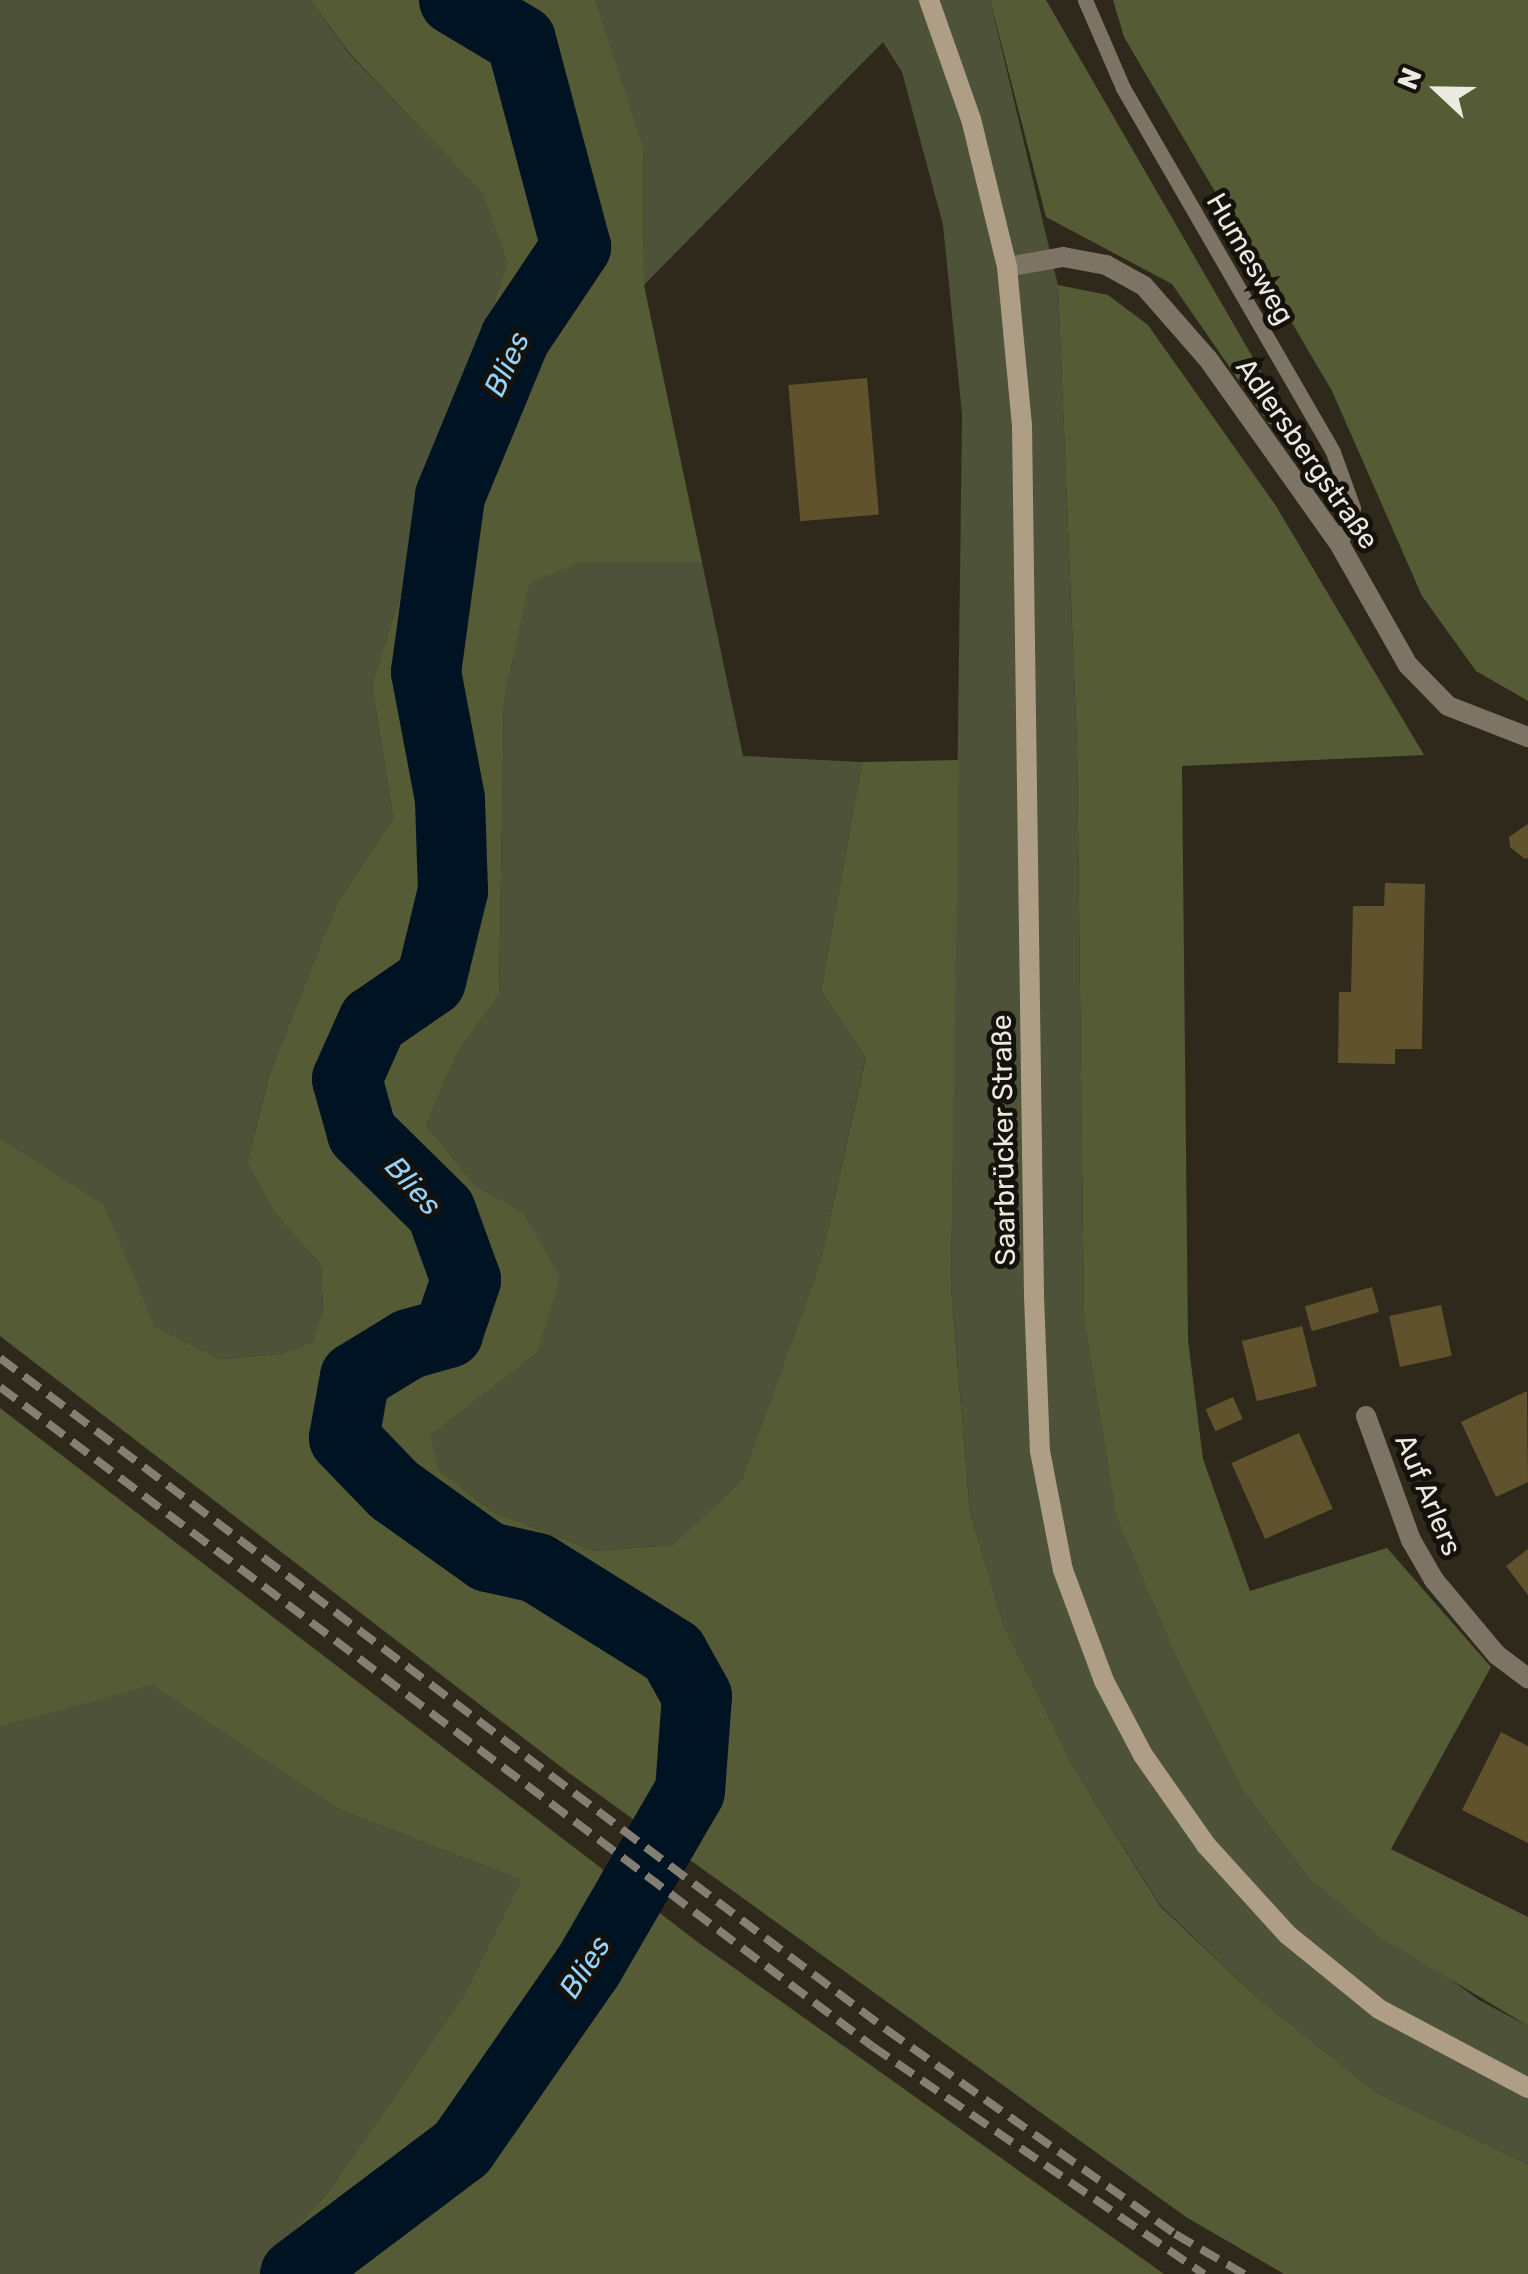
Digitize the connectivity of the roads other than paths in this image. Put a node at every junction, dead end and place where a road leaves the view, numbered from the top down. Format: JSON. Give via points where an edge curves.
{"nodes":[{"id":1,"x":928,"y":0,"type":"edge"},
{"id":2,"x":1084,"y":0,"type":"edge"},
{"id":3,"x":1007,"y":267,"type":"junction"},
{"id":4,"x":1340,"y":545,"type":"junction"},
{"id":5,"x":1528,"y":737,"type":"edge"},
{"id":6,"x":1366,"y":1416,"type":"dead end"},
{"id":7,"x":1528,"y":1678,"type":"edge"},
{"id":8,"x":1528,"y":2088,"type":"edge"}],
"edges":[{"from":1,"to":3,"type":"main road","name":"Saarbrücker Straße","via":[[971,119]]},
{"from":2,"to":4,"type":"lane","name":"Humesweg","via":[[1124,88],[1332,452],[1353,508]]},
{"from":3,"to":4,"type":"street","name":"Adlersbergstraße","via":[[1062,258],[1106,265],[1144,286],[1208,359]]},
{"from":3,"to":8,"type":"main road","name":"Saarbrücker Straße","via":[[1022,425],[1040,1451],[1063,1570],[1104,1681],[1142,1755],[1206,1844],[1288,1935],[1379,2009]]},
{"from":4,"to":5,"type":"street","name":"Adlersbergstraße","via":[[1408,665],[1434,692],[1462,713]]},
{"from":6,"to":7,"type":"street","name":"Auf Arlers","via":[[1411,1540],[1434,1580],[1497,1655]]}]}
